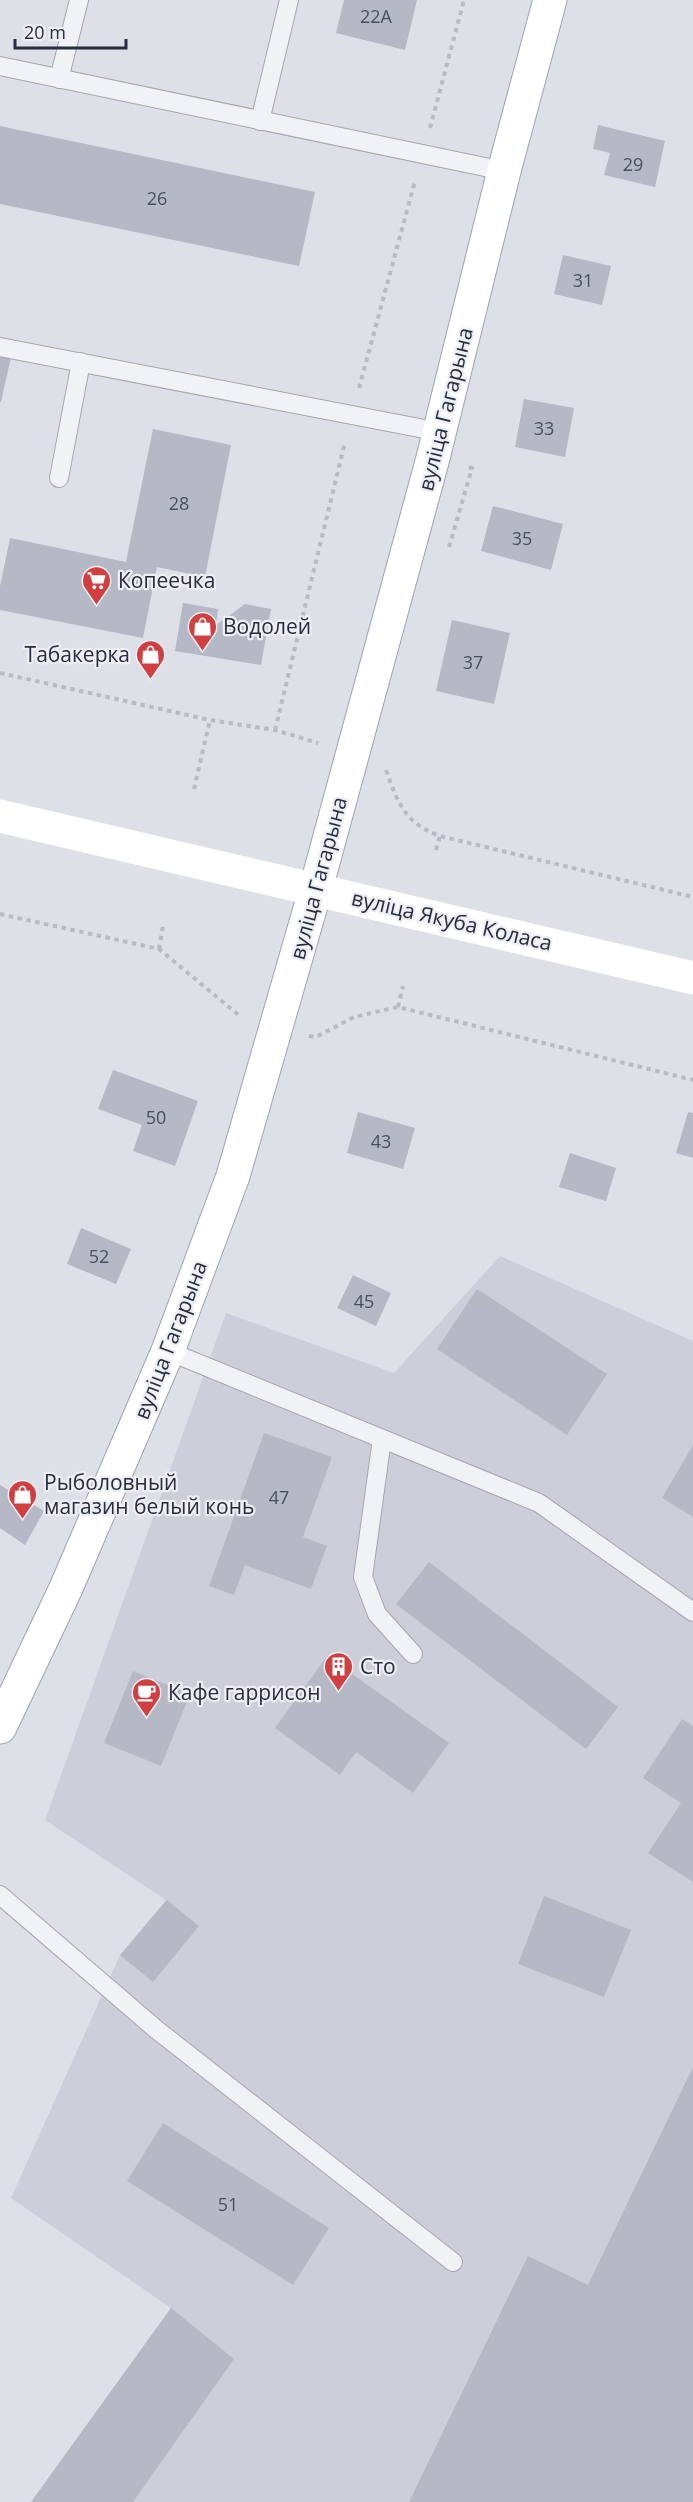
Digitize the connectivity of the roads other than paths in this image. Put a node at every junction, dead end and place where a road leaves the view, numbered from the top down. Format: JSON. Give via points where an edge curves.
{"nodes":[{"id":1,"x":80,"y":0,"type":"edge"},
{"id":2,"x":289,"y":0,"type":"edge"},
{"id":3,"x":550,"y":0,"type":"edge"},
{"id":4,"x":0,"y":66,"type":"edge"},
{"id":5,"x":59,"y":79,"type":"junction"},
{"id":6,"x":260,"y":121,"type":"junction"},
{"id":7,"x":504,"y":171,"type":"junction"},
{"id":8,"x":0,"y":347,"type":"edge"},
{"id":9,"x":81,"y":362,"type":"junction"},
{"id":10,"x":440,"y":432,"type":"junction"},
{"id":11,"x":59,"y":478,"type":"dead end"},
{"id":12,"x":0,"y":816,"type":"edge"},
{"id":13,"x":316,"y":888,"type":"junction"},
{"id":14,"x":693,"y":978,"type":"edge"},
{"id":15,"x":168,"y":1351,"type":"junction"},
{"id":16,"x":382,"y":1439,"type":"junction"},
{"id":17,"x":693,"y":1612,"type":"edge"},
{"id":18,"x":412,"y":1654,"type":"dead end"},
{"id":19,"x":0,"y":1727,"type":"edge"},
{"id":20,"x":0,"y":1895,"type":"edge"},
{"id":21,"x":453,"y":2262,"type":"dead end"}],
"edges":[{"from":1,"to":5,"type":"lane"},
{"from":2,"to":6,"type":"lane"},
{"from":3,"to":7,"type":"main road","name":"вуліца Гагарына"},
{"from":4,"to":5,"type":"lane"},
{"from":5,"to":6,"type":"lane"},
{"from":6,"to":7,"type":"lane"},
{"from":7,"to":10,"type":"main road","name":"вуліца Гагарына"},
{"from":8,"to":9,"type":"lane"},
{"from":9,"to":10,"type":"lane"},
{"from":9,"to":11,"type":"lane"},
{"from":10,"to":13,"type":"main road","name":"вуліца Гагарына"},
{"from":12,"to":13,"type":"main road","name":"вуліца Якуба Коласа"},
{"from":13,"to":14,"type":"main road","name":"вуліца Якуба Коласа"},
{"from":13,"to":15,"type":"main road","name":"вуліца Гагарына","via":[[232,1176]]},
{"from":15,"to":16,"type":"lane"},
{"from":15,"to":19,"type":"main road","name":"вуліца Гагарына","via":[[66,1588]]},
{"from":16,"to":17,"type":"lane","via":[[539,1503]]},
{"from":16,"to":18,"type":"lane","via":[[363,1577],[377,1614]]},
{"from":20,"to":21,"type":"lane","via":[[157,2030]]}]}
